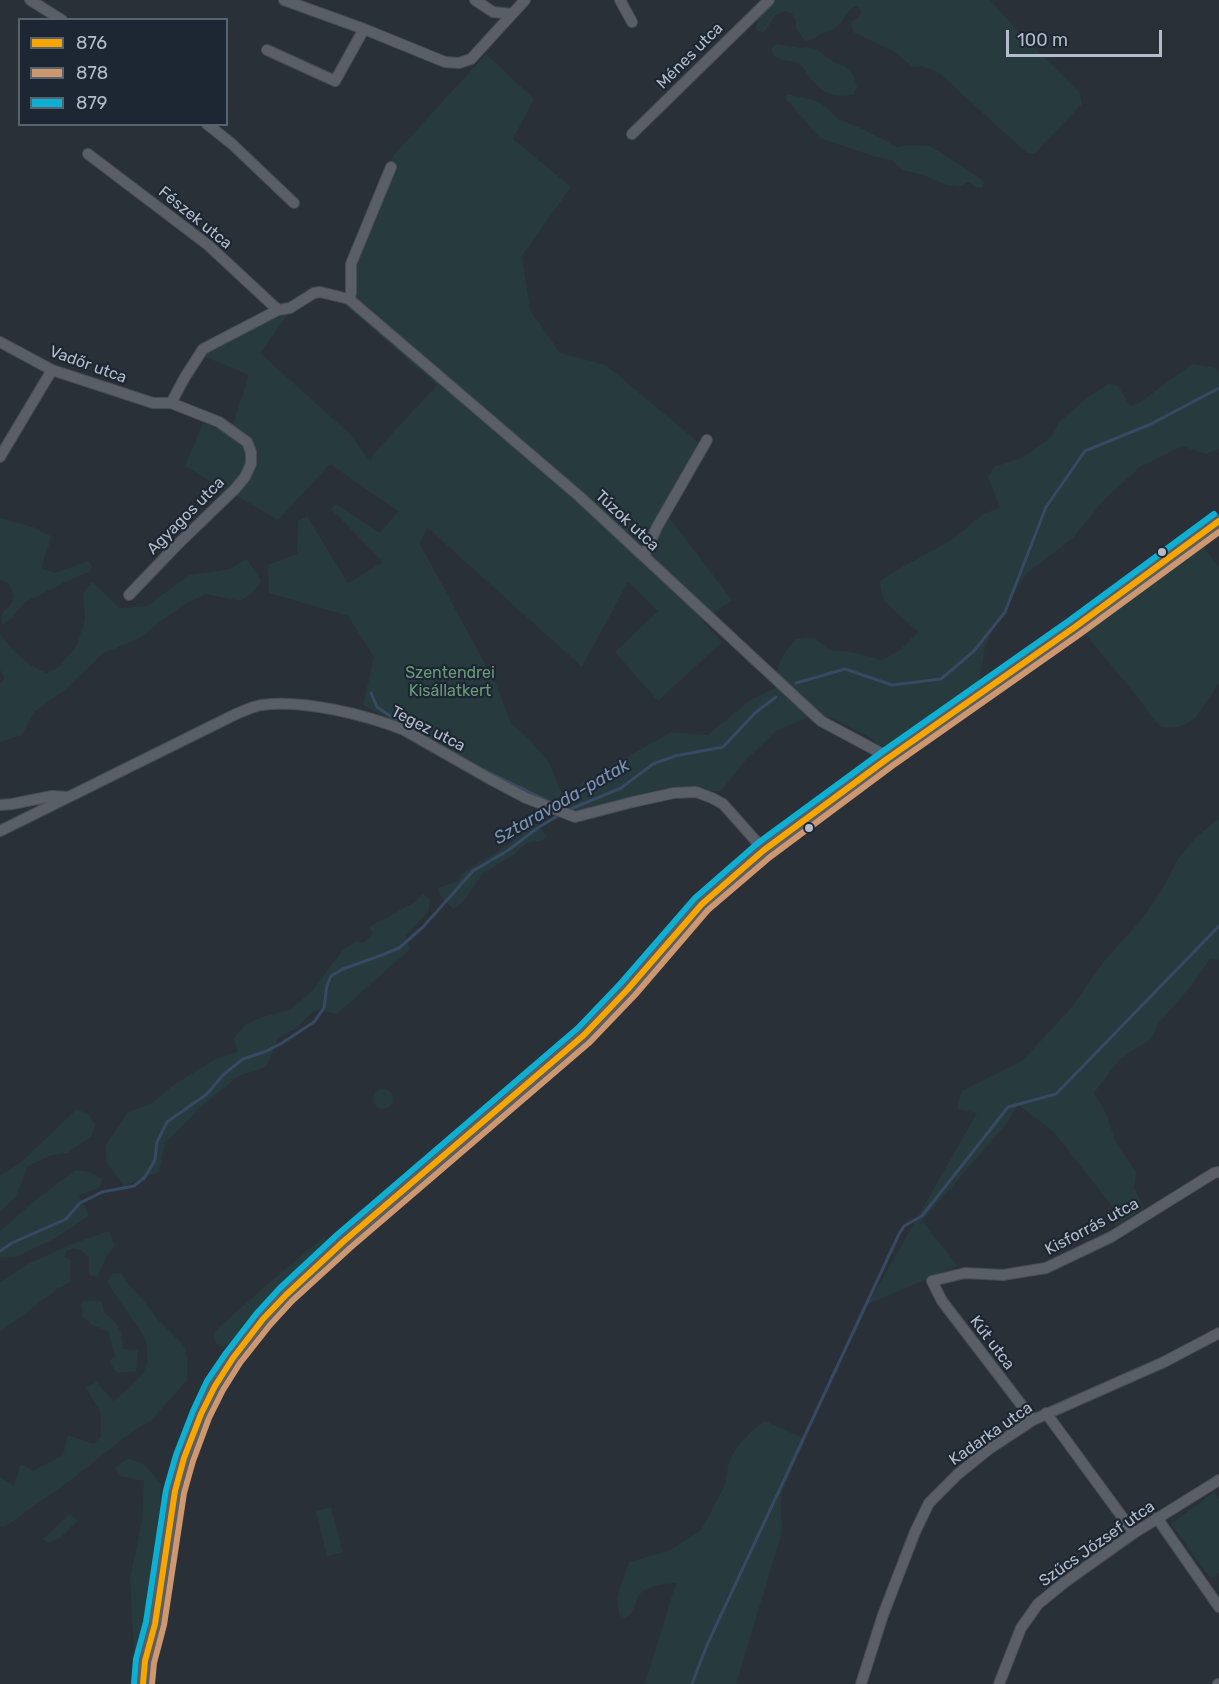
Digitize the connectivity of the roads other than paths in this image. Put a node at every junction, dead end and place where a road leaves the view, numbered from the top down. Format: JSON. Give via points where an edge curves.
{"nodes":[{"id":1,"x":30,"y":0,"type":"edge"},
{"id":2,"x":284,"y":0,"type":"edge"},
{"id":3,"x":475,"y":0,"type":"edge"},
{"id":4,"x":525,"y":0,"type":"edge"},
{"id":5,"x":620,"y":0,"type":"edge"},
{"id":6,"x":769,"y":0,"type":"edge"},
{"id":7,"x":512,"y":14,"type":"junction"},
{"id":8,"x":59,"y":18,"type":"edge"},
{"id":9,"x":632,"y":22,"type":"dead end"},
{"id":10,"x":364,"y":29,"type":"junction"},
{"id":11,"x":267,"y":50,"type":"dead end"},
{"id":12,"x":210,"y":126,"type":"edge"},
{"id":13,"x":632,"y":134,"type":"dead end"},
{"id":14,"x":88,"y":154,"type":"dead end"},
{"id":15,"x":391,"y":167,"type":"dead end"},
{"id":16,"x":294,"y":203,"type":"dead end"},
{"id":17,"x":349,"y":299,"type":"junction"},
{"id":18,"x":278,"y":310,"type":"junction"},
{"id":19,"x":0,"y":342,"type":"edge"},
{"id":20,"x":52,"y":370,"type":"junction"},
{"id":21,"x":171,"y":403,"type":"junction"},
{"id":22,"x":707,"y":440,"type":"dead end"},
{"id":23,"x":251,"y":452,"type":"joint"},
{"id":24,"x":0,"y":457,"type":"edge"},
{"id":25,"x":1219,"y":521,"type":"edge"},
{"id":26,"x":644,"y":556,"type":"junction"},
{"id":27,"x":129,"y":595,"type":"dead end"},
{"id":28,"x":888,"y":759,"type":"junction"},
{"id":29,"x":69,"y":797,"type":"junction"},
{"id":30,"x":0,"y":805,"type":"edge"},
{"id":31,"x":0,"y":831,"type":"edge"},
{"id":32,"x":764,"y":850,"type":"junction"},
{"id":33,"x":1219,"y":1173,"type":"edge"},
{"id":34,"x":932,"y":1281,"type":"joint"},
{"id":35,"x":1219,"y":1333,"type":"edge"},
{"id":36,"x":1046,"y":1413,"type":"junction"},
{"id":37,"x":1033,"y":1420,"type":"junction"},
{"id":38,"x":1219,"y":1480,"type":"edge"},
{"id":39,"x":1157,"y":1518,"type":"junction"},
{"id":40,"x":1134,"y":1533,"type":"junction"},
{"id":41,"x":1219,"y":1607,"type":"edge"},
{"id":42,"x":143,"y":1684,"type":"edge"},
{"id":43,"x":861,"y":1684,"type":"edge"},
{"id":44,"x":999,"y":1684,"type":"edge"}],
"edges":[{"from":1,"to":8,"type":"street"},
{"from":2,"to":10,"type":"street"},
{"from":3,"to":7,"type":"street","via":[[493,12]]},
{"from":4,"to":7,"type":"street"},
{"from":5,"to":9,"type":"street"},
{"from":6,"to":13,"type":"street","name":"Ménes utca"},
{"from":7,"to":10,"type":"street","via":[[471,59],[459,63],[445,62]]},
{"from":10,"to":11,"type":"street","via":[[335,81]]},
{"from":12,"to":16,"type":"street"},
{"from":14,"to":18,"type":"street","name":"Fészek utca","via":[[208,245]]},
{"from":15,"to":17,"type":"street","via":[[351,264]]},
{"from":17,"to":18,"type":"street","name":"Túzok utca","via":[[320,292]]},
{"from":17,"to":26,"type":"street","name":"Túzok utca"},
{"from":18,"to":21,"type":"street","name":"Túzok utca","via":[[203,348]]},
{"from":19,"to":20,"type":"street","name":"Vadőr utca"},
{"from":20,"to":21,"type":"street","name":"Vadőr utca","via":[[153,403]]},
{"from":20,"to":24,"type":"street"},
{"from":21,"to":23,"type":"street","name":"Vadőr utca","via":[[219,422],[247,442]]},
{"from":22,"to":26,"type":"street"},
{"from":23,"to":27,"type":"street","name":"Agyagos utca","via":[[251,464],[236,489]]},
{"from":25,"to":28,"type":"street"},
{"from":26,"to":28,"type":"street","name":"Túzok utca","via":[[821,721]]},
{"from":28,"to":32,"type":"street"},
{"from":29,"to":30,"type":"street"},
{"from":29,"to":31,"type":"street","name":"Tegez utca"},
{"from":29,"to":32,"type":"street","name":"Tegez utca","via":[[236,714],[260,705],[305,704],[390,724],[526,798],[575,817],[664,795],[696,792],[723,804]]},
{"from":32,"to":42,"type":"street","via":[[702,904],[584,1035],[328,1256],[244,1342],[208,1399],[184,1458]]},
{"from":33,"to":34,"type":"street","name":"Kisforrás utca","via":[[1111,1237],[1046,1268],[1003,1275],[965,1272]]},
{"from":34,"to":37,"type":"street","name":"Kút utca","via":[[942,1301]]},
{"from":35,"to":36,"type":"street","name":"Kadarka utca","via":[[1164,1362]]},
{"from":36,"to":37,"type":"street","name":"Kadarka utca"},
{"from":36,"to":40,"type":"street"},
{"from":37,"to":43,"type":"street","name":"Kadarka utca","via":[[958,1473],[929,1503]]},
{"from":38,"to":39,"type":"street","name":"Szűcs József utca"},
{"from":39,"to":40,"type":"street","name":"Szűcs József utca"},
{"from":39,"to":41,"type":"street"},
{"from":40,"to":44,"type":"street","name":"Szűcs József utca","via":[[1038,1604],[1021,1628]]}]}
